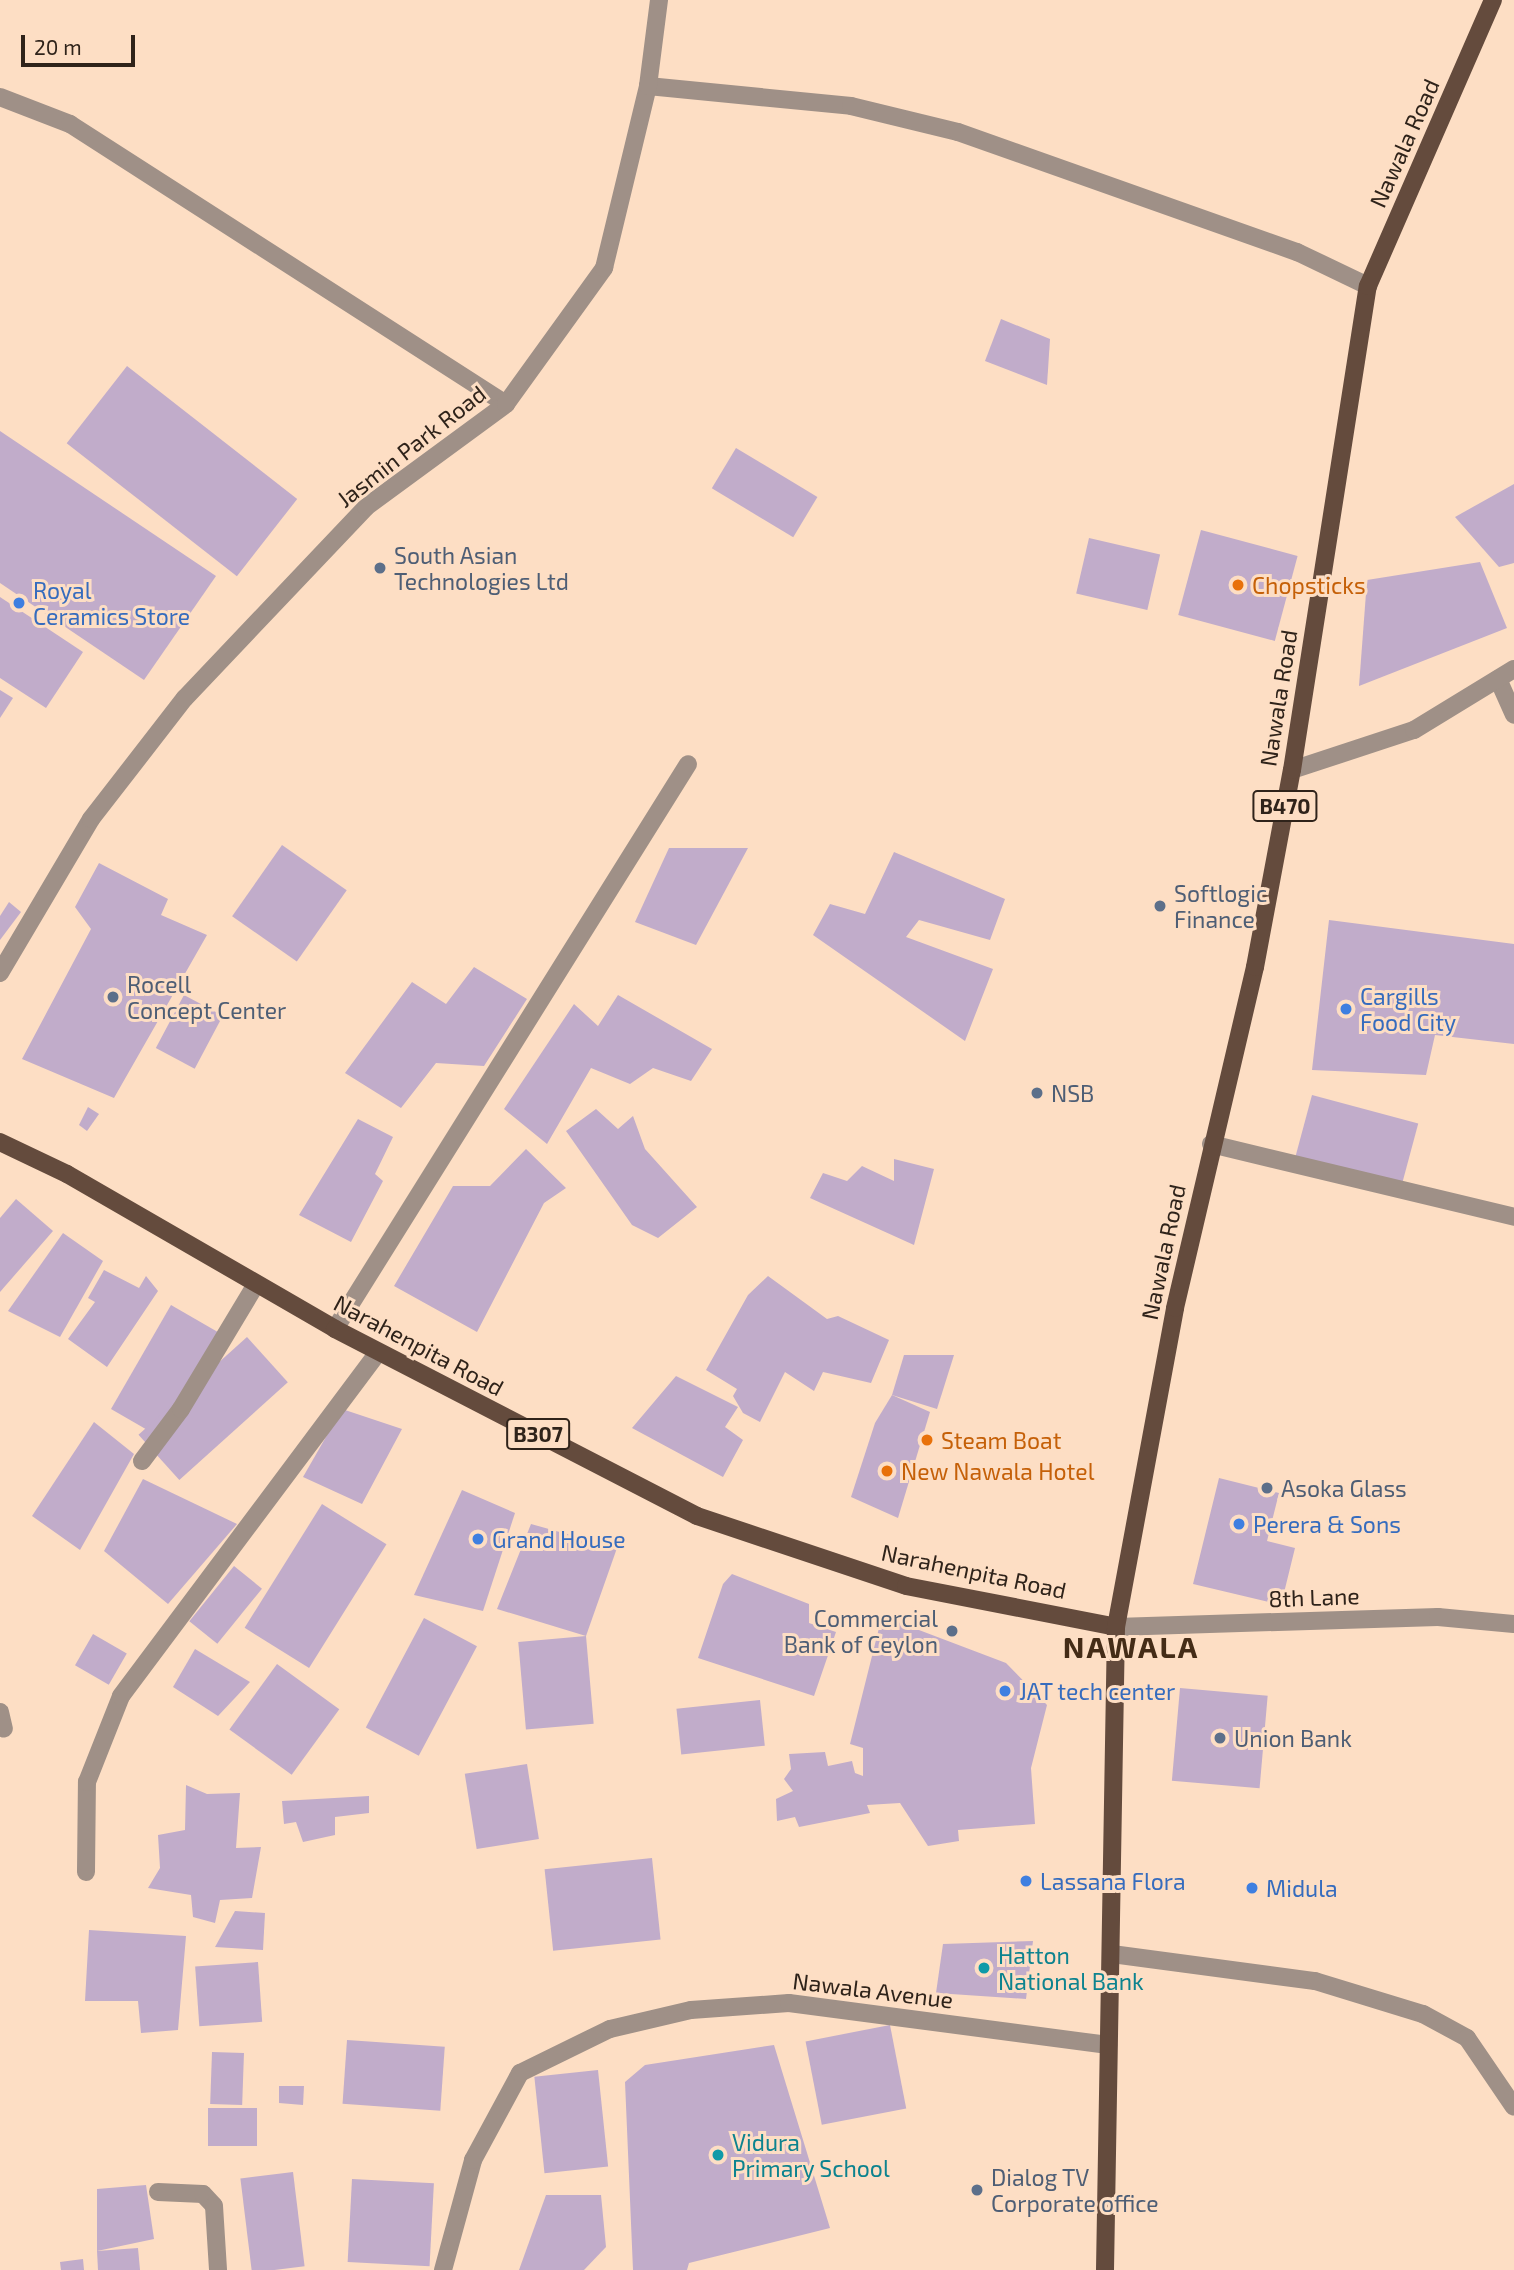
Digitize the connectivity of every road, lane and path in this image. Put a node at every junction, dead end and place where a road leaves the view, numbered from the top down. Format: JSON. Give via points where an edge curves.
{"nodes":[{"id":1,"x":659,"y":0,"type":"edge"},
{"id":2,"x":1493,"y":0,"type":"edge"},
{"id":3,"x":648,"y":86,"type":"junction"},
{"id":4,"x":0,"y":97,"type":"edge"},
{"id":5,"x":1367,"y":286,"type":"junction"},
{"id":6,"x":506,"y":404,"type":"junction"},
{"id":7,"x":1514,"y":669,"type":"edge"},
{"id":8,"x":1497,"y":679,"type":"junction"},
{"id":9,"x":1514,"y":715,"type":"edge"},
{"id":10,"x":688,"y":764,"type":"dead end"},
{"id":11,"x":1292,"y":770,"type":"junction"},
{"id":12,"x":0,"y":973,"type":"edge"},
{"id":13,"x":0,"y":1142,"type":"edge"},
{"id":14,"x":1211,"y":1144,"type":"junction"},
{"id":15,"x":1514,"y":1217,"type":"edge"},
{"id":16,"x":256,"y":1284,"type":"junction"},
{"id":17,"x":335,"y":1329,"type":"junction"},
{"id":18,"x":378,"y":1352,"type":"junction"},
{"id":19,"x":142,"y":1461,"type":"dead end"},
{"id":20,"x":1514,"y":1624,"type":"edge"},
{"id":21,"x":1116,"y":1627,"type":"junction"},
{"id":22,"x":86,"y":1872,"type":"dead end"},
{"id":23,"x":1112,"y":1954,"type":"junction"},
{"id":24,"x":1108,"y":2045,"type":"junction"},
{"id":25,"x":1514,"y":2107,"type":"edge"},
{"id":26,"x":158,"y":2192,"type":"dead end"},
{"id":27,"x":218,"y":2270,"type":"edge"},
{"id":28,"x":443,"y":2270,"type":"edge"},
{"id":29,"x":1105,"y":2270,"type":"edge"}],
"edges":[{"from":1,"to":3,"type":"street","name":"Jasmin Park Road"},
{"from":2,"to":5,"type":"main road","name":"Nawala Road","number":"B470"},
{"from":3,"to":5,"type":"street","via":[[851,106],[958,132],[1297,252]]},
{"from":3,"to":6,"type":"street","name":"Jasmin Park Road","via":[[604,268]]},
{"from":4,"to":6,"type":"street","via":[[70,124]]},
{"from":5,"to":11,"type":"main road","name":"Nawala Road","number":"B470"},
{"from":6,"to":12,"type":"street","name":"Jasmin Park Road","via":[[366,507],[185,698],[91,820]]},
{"from":7,"to":8,"type":"street"},
{"from":8,"to":9,"type":"street"},
{"from":8,"to":11,"type":"street","via":[[1414,730]]},
{"from":10,"to":17,"type":"street"},
{"from":11,"to":14,"type":"main road","name":"Nawala Road","number":"B470","via":[[1255,967]]},
{"from":13,"to":16,"type":"main road","name":"Narahenpita Road","number":"B307"},
{"from":14,"to":15,"type":"street"},
{"from":14,"to":21,"type":"main road","name":"Nawala Road","number":"B470"},
{"from":16,"to":17,"type":"main road","name":"Narahenpita Road","number":"B307"},
{"from":16,"to":19,"type":"street","via":[[181,1409]]},
{"from":17,"to":18,"type":"main road","name":"Narahenpita Road","number":"B307"},
{"from":18,"to":21,"type":"main road","name":"Narahenpita Road","number":"B307","via":[[697,1516],[906,1586]]},
{"from":18,"to":22,"type":"street","via":[[121,1696],[87,1782]]},
{"from":20,"to":21,"type":"street","name":"8th Lane","via":[[1438,1617]]},
{"from":21,"to":23,"type":"main road","name":"Nawala Road"},
{"from":23,"to":24,"type":"main road","name":"Nawala Road"},
{"from":23,"to":25,"type":"street","via":[[1315,1981],[1423,2014],[1467,2038]]},
{"from":24,"to":28,"type":"street","name":"Nawala Avenue","via":[[789,2003],[691,2010],[610,2029],[520,2073],[473,2160]]},
{"from":24,"to":29,"type":"main road","name":"Nawala Road"},
{"from":26,"to":27,"type":"street","via":[[203,2194],[214,2206]]}]}
